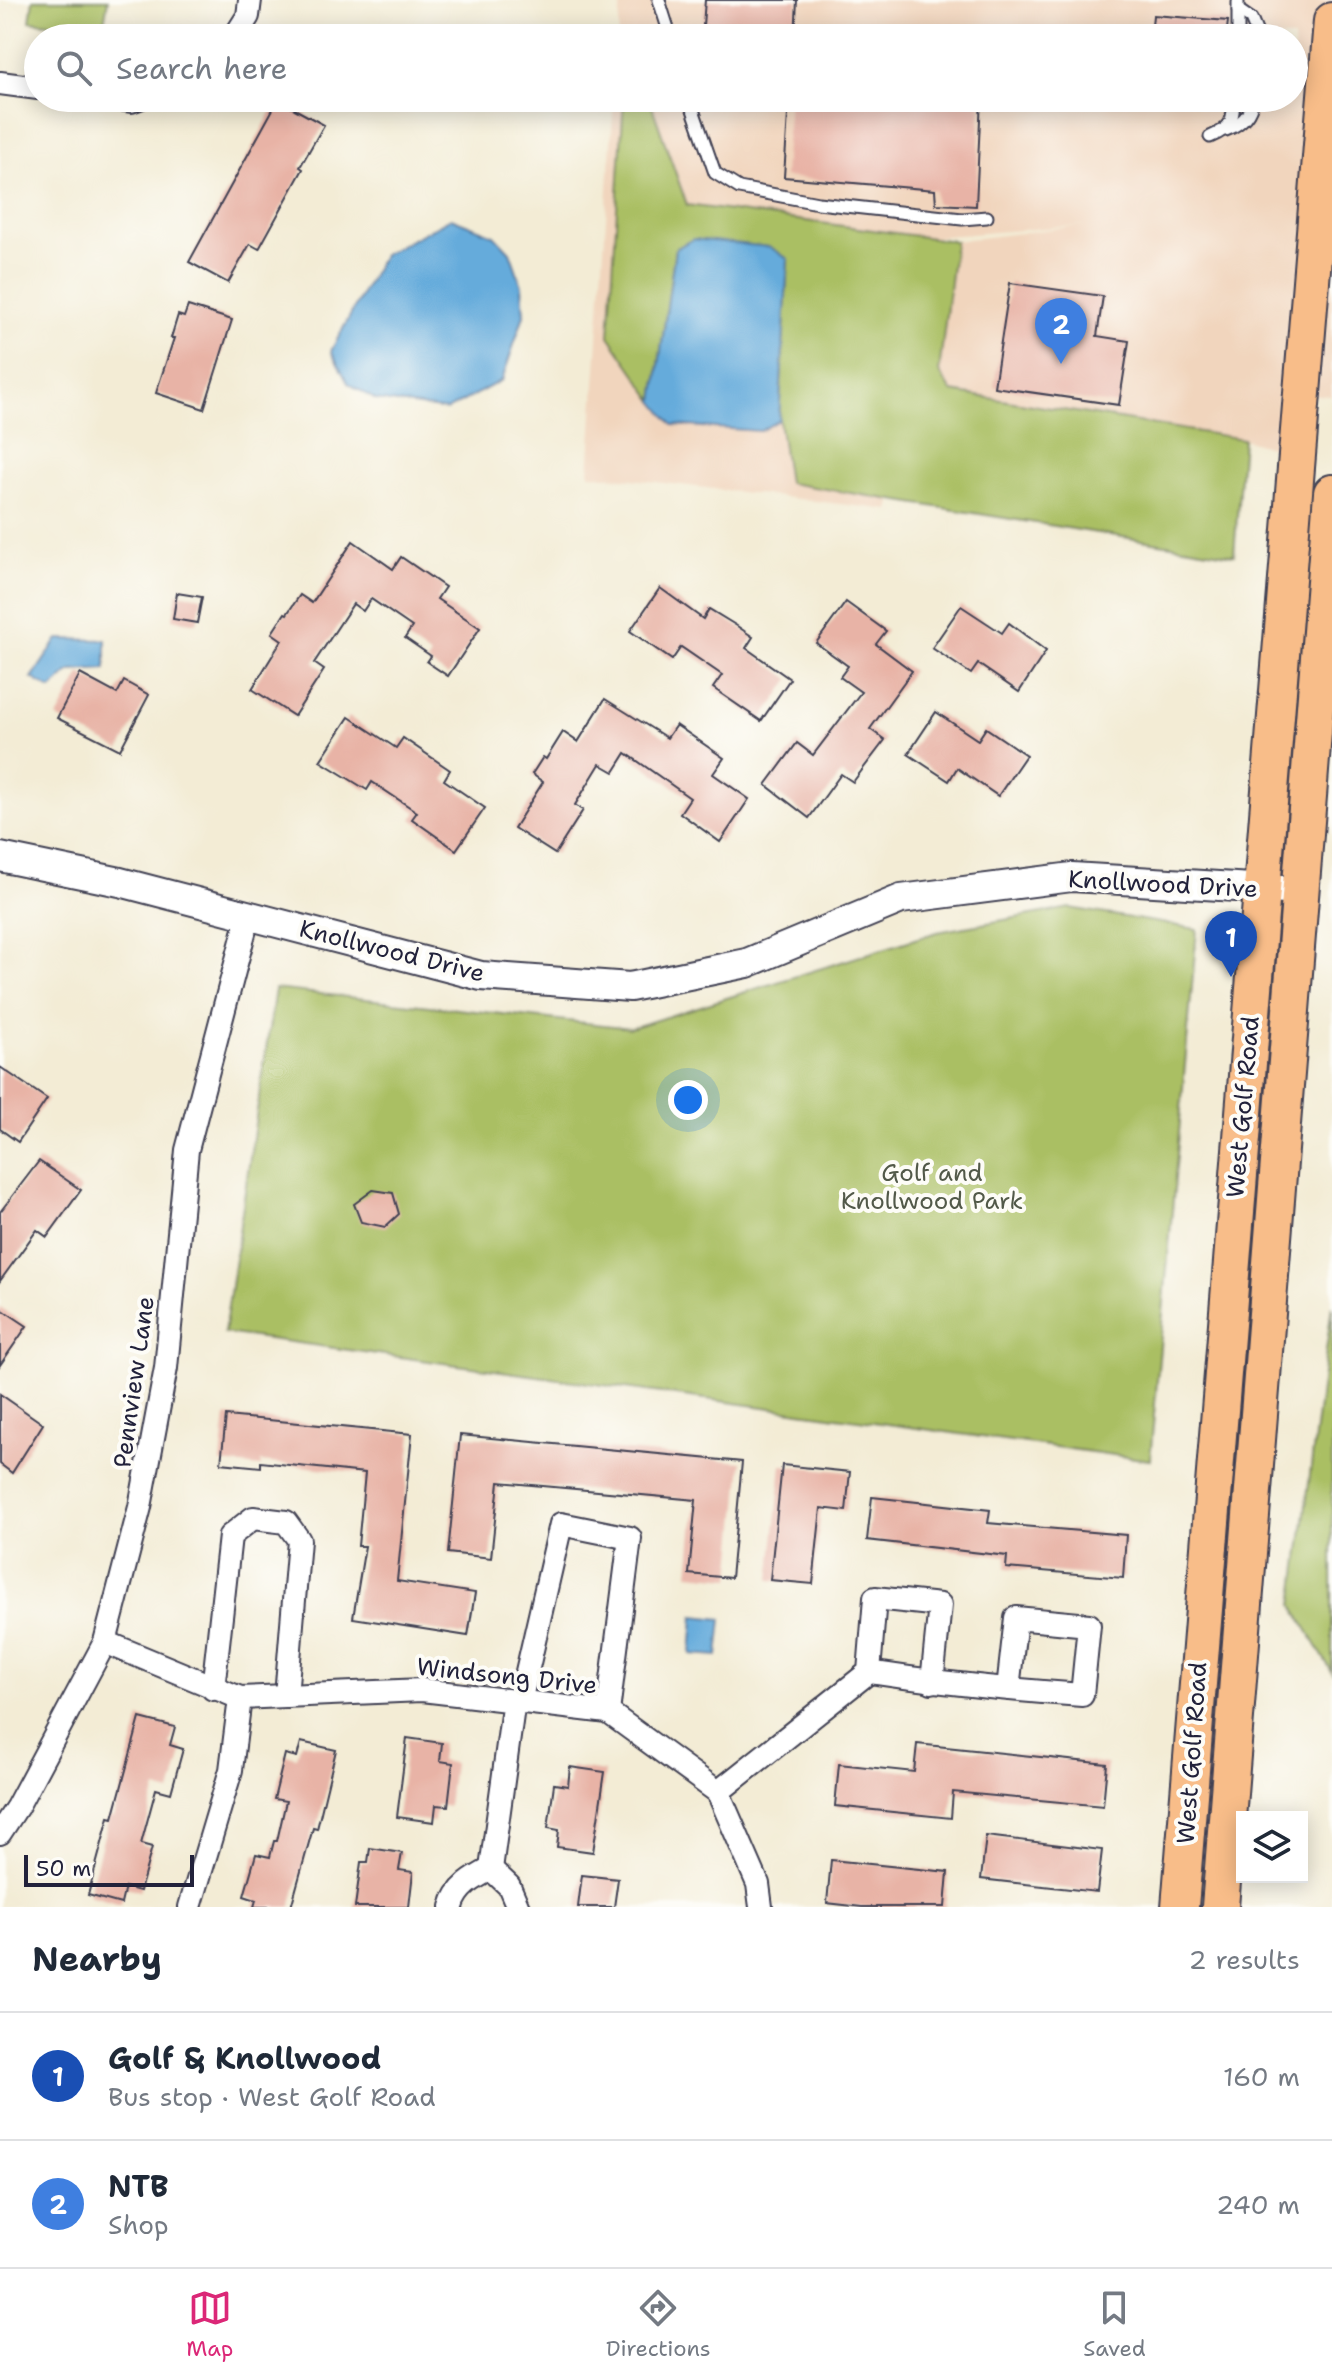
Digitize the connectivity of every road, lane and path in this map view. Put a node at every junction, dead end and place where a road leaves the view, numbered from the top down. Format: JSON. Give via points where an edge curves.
{"nodes":[{"id":1,"x":250,"y":0,"type":"edge"},
{"id":2,"x":659,"y":0,"type":"edge"},
{"id":3,"x":1238,"y":6,"type":"edge"},
{"id":4,"x":1332,"y":21,"type":"edge"},
{"id":5,"x":243,"y":24,"type":"edge"},
{"id":6,"x":667,"y":24,"type":"edge"},
{"id":7,"x":1253,"y":24,"type":"edge"},
{"id":8,"x":0,"y":83,"type":"edge"},
{"id":9,"x":24,"y":86,"type":"edge"},
{"id":10,"x":694,"y":112,"type":"edge"},
{"id":11,"x":1233,"y":112,"type":"edge"},
{"id":12,"x":1248,"y":112,"type":"edge"},
{"id":13,"x":1226,"y":130,"type":"junction"},
{"id":14,"x":1210,"y":137,"type":"dead end"},
{"id":15,"x":987,"y":217,"type":"dead end"},
{"id":16,"x":1332,"y":493,"type":"edge"},
{"id":17,"x":0,"y":857,"type":"edge"},
{"id":18,"x":1261,"y":888,"type":"junction"},
{"id":19,"x":1302,"y":891,"type":"junction"},
{"id":20,"x":249,"y":914,"type":"junction"},
{"id":21,"x":105,"y":1642,"type":"junction"},
{"id":22,"x":869,"y":1672,"type":"junction"},
{"id":23,"x":932,"y":1682,"type":"junction"},
{"id":24,"x":213,"y":1689,"type":"junction"},
{"id":25,"x":1008,"y":1689,"type":"junction"},
{"id":26,"x":286,"y":1696,"type":"junction"},
{"id":27,"x":240,"y":1698,"type":"junction"},
{"id":28,"x":517,"y":1701,"type":"junction"},
{"id":29,"x":608,"y":1712,"type":"junction"},
{"id":30,"x":718,"y":1792,"type":"junction"},
{"id":31,"x":0,"y":1833,"type":"edge"},
{"id":32,"x":491,"y":1869,"type":"junction"},
{"id":33,"x":190,"y":1907,"type":"edge"},
{"id":34,"x":452,"y":1907,"type":"edge"},
{"id":35,"x":518,"y":1907,"type":"edge"},
{"id":36,"x":761,"y":1907,"type":"edge"},
{"id":37,"x":1180,"y":1907,"type":"edge"},
{"id":38,"x":1220,"y":1907,"type":"edge"}],
"edges":[{"from":1,"to":5,"type":"street"},
{"from":2,"to":6,"type":"lane"},
{"from":3,"to":7,"type":"lane"},
{"from":4,"to":18,"type":"main road","name":"West Golf Road"},
{"from":8,"to":9,"type":"street"},
{"from":10,"to":15,"type":"lane","via":[[715,173],[739,188],[847,206]]},
{"from":11,"to":13,"type":"lane"},
{"from":12,"to":13,"type":"lane","via":[[1241,123]]},
{"from":13,"to":14,"type":"lane"},
{"from":16,"to":19,"type":"main road","name":"West Golf Road"},
{"from":17,"to":20,"type":"street","name":"Knollwood Drive"},
{"from":18,"to":19,"type":"street","name":"Knollwood Drive"},
{"from":18,"to":20,"type":"street","name":"Knollwood Drive","via":[[1072,877],[901,899],[747,963],[630,987],[481,976]]},
{"from":18,"to":37,"type":"main road","name":"West Golf Road"},
{"from":19,"to":38,"type":"main road","name":"West Golf Road"},
{"from":20,"to":21,"type":"street","name":"Pennview Lane","via":[[187,1150],[166,1368],[140,1507]]},
{"from":21,"to":24,"type":"street","name":"Windsong Drive"},
{"from":21,"to":31,"type":"street","name":"Pennview Lane"},
{"from":22,"to":23,"type":"street"},
{"from":22,"to":23,"type":"street","via":[[875,1598],[940,1605]]},
{"from":22,"to":30,"type":"street"},
{"from":23,"to":25,"type":"street"},
{"from":24,"to":26,"type":"street","via":[[230,1536],[253,1518],[286,1522],[299,1540]]},
{"from":24,"to":27,"type":"street","name":"Windsong Drive"},
{"from":25,"to":25,"type":"street","via":[[1082,1695],[1089,1625],[1016,1618]]},
{"from":26,"to":27,"type":"street","name":"Windsong Drive"},
{"from":26,"to":28,"type":"street","name":"Windsong Drive","via":[[422,1690]]},
{"from":27,"to":33,"type":"street","via":[[231,1770]]},
{"from":28,"to":29,"type":"street","name":"Windsong Drive"},
{"from":28,"to":29,"type":"street","via":[[561,1524],[630,1538]]},
{"from":28,"to":32,"type":"street"},
{"from":29,"to":30,"type":"street","name":"Windsong Drive"},
{"from":30,"to":36,"type":"street","via":[[758,1884]]},
{"from":32,"to":34,"type":"street","via":[[467,1882]]},
{"from":32,"to":35,"type":"street","via":[[509,1886]]}]}
